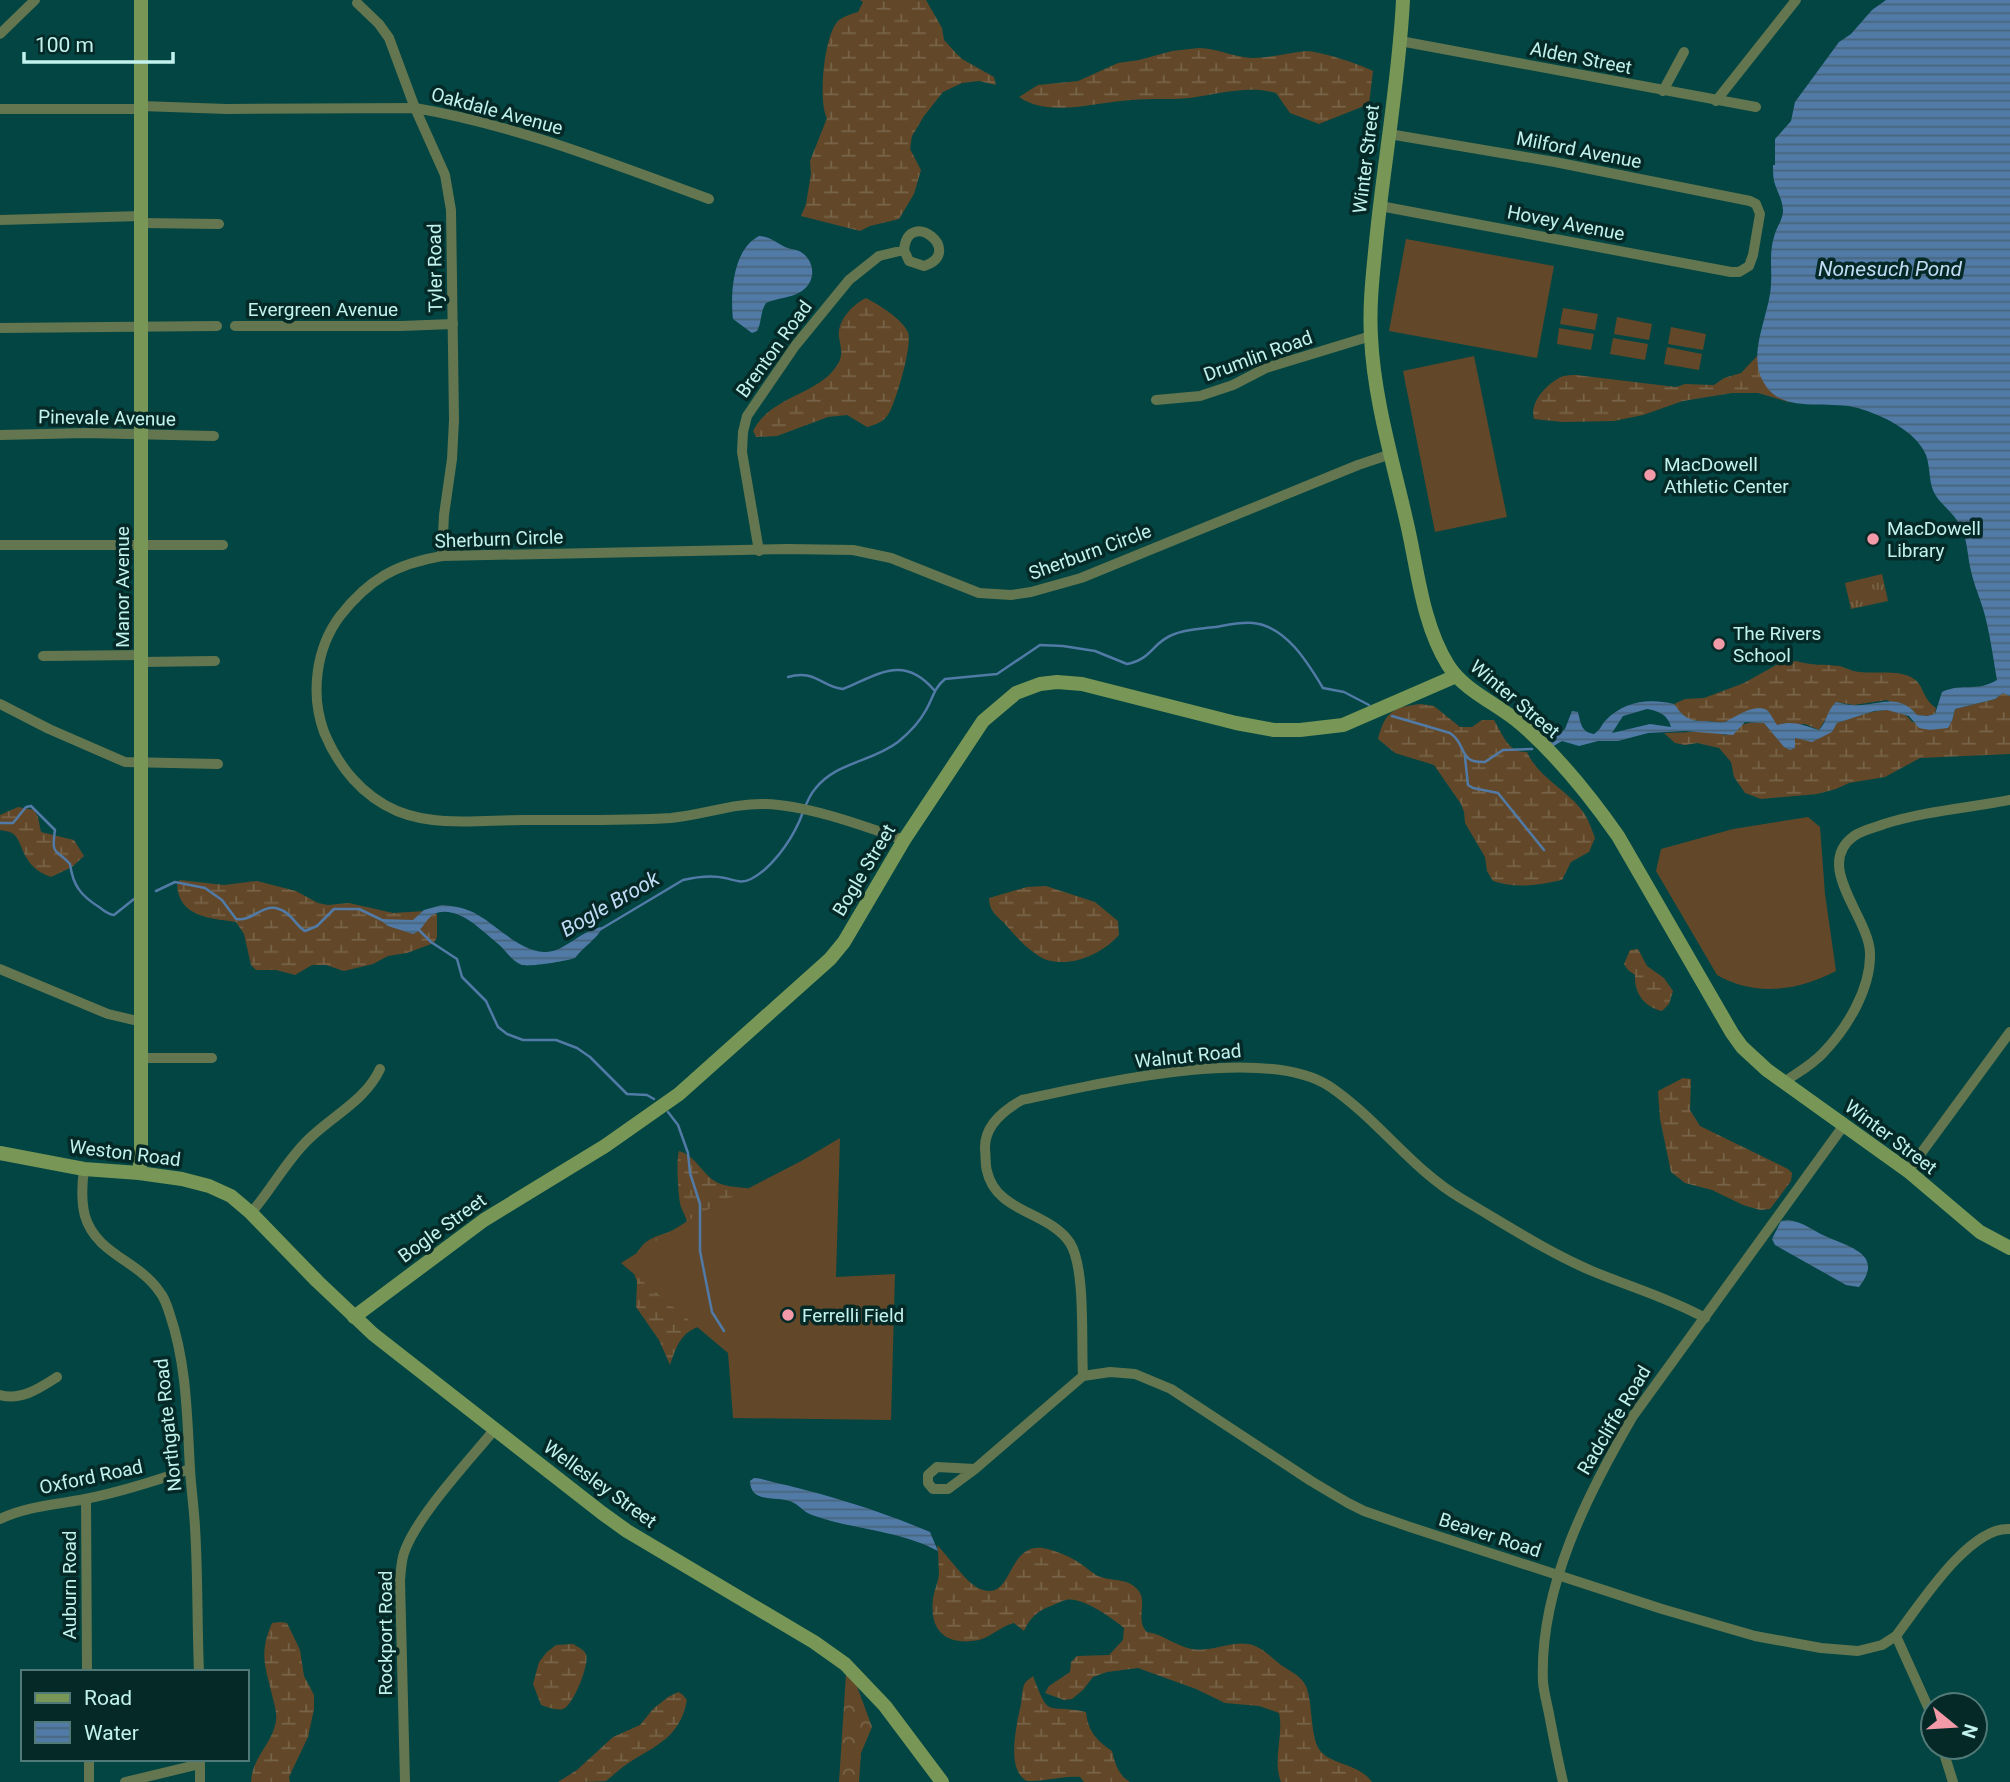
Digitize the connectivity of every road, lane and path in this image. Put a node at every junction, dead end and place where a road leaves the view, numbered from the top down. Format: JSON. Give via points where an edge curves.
{"nodes":[{"id":1,"x":35,"y":0,"type":"edge"},
{"id":2,"x":141,"y":0,"type":"edge"},
{"id":3,"x":1403,"y":0,"type":"edge"},
{"id":4,"x":1796,"y":0,"type":"edge"},
{"id":5,"x":357,"y":3,"type":"dead end"},
{"id":6,"x":0,"y":34,"type":"edge"},
{"id":7,"x":1400,"y":41,"type":"junction"},
{"id":8,"x":1684,"y":52,"type":"dead end"},
{"id":9,"x":1663,"y":91,"type":"junction"},
{"id":10,"x":1716,"y":101,"type":"junction"},
{"id":11,"x":1756,"y":107,"type":"dead end"},
{"id":12,"x":141,"y":108,"type":"junction"},
{"id":13,"x":415,"y":108,"type":"junction"},
{"id":14,"x":0,"y":109,"type":"edge"},
{"id":15,"x":1389,"y":134,"type":"junction"},
{"id":16,"x":709,"y":199,"type":"dead end"},
{"id":17,"x":1380,"y":205,"type":"junction"},
{"id":18,"x":0,"y":220,"type":"edge"},
{"id":19,"x":141,"y":220,"type":"junction"},
{"id":20,"x":219,"y":224,"type":"dead end"},
{"id":21,"x":904,"y":250,"type":"dead end"},
{"id":22,"x":1745,"y":270,"type":"joint"},
{"id":23,"x":453,"y":324,"type":"junction"},
{"id":24,"x":141,"y":326,"type":"junction"},
{"id":25,"x":217,"y":326,"type":"dead end"},
{"id":26,"x":235,"y":326,"type":"dead end"},
{"id":27,"x":0,"y":328,"type":"edge"},
{"id":28,"x":1371,"y":336,"type":"junction"},
{"id":29,"x":1156,"y":400,"type":"dead end"},
{"id":30,"x":0,"y":435,"type":"edge"},
{"id":31,"x":141,"y":436,"type":"junction"},
{"id":32,"x":214,"y":436,"type":"dead end"},
{"id":33,"x":1391,"y":454,"type":"junction"},
{"id":34,"x":0,"y":545,"type":"edge"},
{"id":35,"x":223,"y":545,"type":"dead end"},
{"id":36,"x":141,"y":546,"type":"junction"},
{"id":37,"x":759,"y":551,"type":"junction"},
{"id":38,"x":442,"y":556,"type":"junction"},
{"id":39,"x":43,"y":656,"type":"dead end"},
{"id":40,"x":141,"y":659,"type":"junction"},
{"id":41,"x":215,"y":661,"type":"dead end"},
{"id":42,"x":1456,"y":676,"type":"junction"},
{"id":43,"x":0,"y":704,"type":"edge"},
{"id":44,"x":141,"y":764,"type":"junction"},
{"id":45,"x":219,"y":764,"type":"dead end"},
{"id":46,"x":2010,"y":800,"type":"edge"},
{"id":47,"x":904,"y":840,"type":"junction"},
{"id":48,"x":0,"y":969,"type":"edge"},
{"id":49,"x":142,"y":1022,"type":"junction"},
{"id":50,"x":2010,"y":1032,"type":"edge"},
{"id":51,"x":142,"y":1058,"type":"junction"},
{"id":52,"x":212,"y":1058,"type":"dead end"},
{"id":53,"x":380,"y":1069,"type":"dead end"},
{"id":54,"x":1784,"y":1082,"type":"junction"},
{"id":55,"x":1844,"y":1125,"type":"junction"},
{"id":56,"x":0,"y":1153,"type":"edge"},
{"id":57,"x":84,"y":1169,"type":"junction"},
{"id":58,"x":1908,"y":1171,"type":"junction"},
{"id":59,"x":139,"y":1173,"type":"junction"},
{"id":60,"x":246,"y":1208,"type":"junction"},
{"id":61,"x":2010,"y":1248,"type":"edge"},
{"id":62,"x":354,"y":1317,"type":"junction"},
{"id":63,"x":1705,"y":1318,"type":"junction"},
{"id":64,"x":1083,"y":1376,"type":"junction"},
{"id":65,"x":57,"y":1377,"type":"dead end"},
{"id":66,"x":0,"y":1395,"type":"edge"},
{"id":67,"x":494,"y":1430,"type":"junction"},
{"id":68,"x":190,"y":1469,"type":"junction"},
{"id":69,"x":975,"y":1469,"type":"dead end"},
{"id":70,"x":86,"y":1499,"type":"junction"},
{"id":71,"x":0,"y":1519,"type":"edge"},
{"id":72,"x":2010,"y":1529,"type":"edge"},
{"id":73,"x":1560,"y":1576,"type":"junction"},
{"id":74,"x":1896,"y":1636,"type":"junction"},
{"id":75,"x":87,"y":1670,"type":"edge"},
{"id":76,"x":199,"y":1670,"type":"edge"},
{"id":77,"x":1921,"y":1691,"type":"edge"},
{"id":78,"x":89,"y":1761,"type":"edge"},
{"id":79,"x":1946,"y":1761,"type":"edge"},
{"id":80,"x":200,"y":1762,"type":"edge"},
{"id":81,"x":89,"y":1782,"type":"edge"},
{"id":82,"x":125,"y":1782,"type":"edge"},
{"id":83,"x":201,"y":1782,"type":"edge"},
{"id":84,"x":405,"y":1782,"type":"edge"},
{"id":85,"x":942,"y":1782,"type":"edge"},
{"id":86,"x":1563,"y":1782,"type":"edge"},
{"id":87,"x":1953,"y":1782,"type":"edge"}],
"edges":[{"from":1,"to":6,"type":"street"},
{"from":2,"to":12,"type":"street","name":"Manor Avenue"},
{"from":3,"to":7,"type":"street","name":"Winter Street"},
{"from":4,"to":10,"type":"street"},
{"from":5,"to":13,"type":"street","name":"Tyler Road","via":[[389,38]]},
{"from":7,"to":9,"type":"street","name":"Alden Street"},
{"from":7,"to":15,"type":"street","name":"Winter Street"},
{"from":8,"to":9,"type":"street"},
{"from":9,"to":10,"type":"street","name":"Alden Street"},
{"from":10,"to":11,"type":"street","name":"Alden Street"},
{"from":12,"to":13,"type":"street","name":"Oakdale Avenue"},
{"from":12,"to":14,"type":"street","name":"Oakdale Avenue"},
{"from":12,"to":19,"type":"street","name":"Manor Avenue"},
{"from":13,"to":16,"type":"street","name":"Oakdale Avenue","via":[[579,151]]},
{"from":13,"to":23,"type":"street","name":"Tyler Road","via":[[445,175],[451,210]]},
{"from":15,"to":17,"type":"street","name":"Winter Street"},
{"from":15,"to":22,"type":"street","name":"Milford Avenue","via":[[1750,201],[1759,208],[1760,220],[1754,255]]},
{"from":17,"to":22,"type":"street","name":"Hovey Avenue","via":[[1731,272]]},
{"from":17,"to":28,"type":"street","name":"Winter Street"},
{"from":18,"to":19,"type":"street"},
{"from":19,"to":20,"type":"street"},
{"from":19,"to":24,"type":"street","name":"Manor Avenue"},
{"from":21,"to":37,"type":"street","name":"Brenton Road","via":[[879,256],[849,280],[747,415],[742,452]]},
{"from":23,"to":26,"type":"street","name":"Evergreen Avenue"},
{"from":23,"to":38,"type":"street","name":"Tyler Road","via":[[452,459]]},
{"from":24,"to":25,"type":"street"},
{"from":24,"to":27,"type":"street"},
{"from":24,"to":31,"type":"street","name":"Manor Avenue"},
{"from":28,"to":29,"type":"street","name":"Drumlin Road","via":[[1266,368],[1200,396]]},
{"from":28,"to":33,"type":"street","name":"Winter Street"},
{"from":30,"to":31,"type":"street","name":"Pinevale Avenue"},
{"from":31,"to":32,"type":"street","name":"Pinevale Avenue"},
{"from":31,"to":36,"type":"street","name":"Manor Avenue"},
{"from":33,"to":37,"type":"street","name":"Sherburn Circle","via":[[1081,578],[1031,592],[979,593],[872,552]]},
{"from":33,"to":42,"type":"street","name":"Winter Street","via":[[1426,608],[1438,646]]},
{"from":34,"to":36,"type":"street"},
{"from":35,"to":36,"type":"street"},
{"from":36,"to":40,"type":"street","name":"Manor Avenue"},
{"from":37,"to":38,"type":"street","name":"Sherburn Circle"},
{"from":38,"to":47,"type":"street","name":"Sherburn Circle","via":[[388,572],[362,591],[336,621],[320,659],[316,684],[319,718],[349,777],[374,798],[397,811],[457,821],[659,818],[752,804],[792,807]]},
{"from":39,"to":40,"type":"street"},
{"from":40,"to":41,"type":"street"},
{"from":40,"to":44,"type":"street","name":"Manor Avenue"},
{"from":42,"to":47,"type":"street","name":"Bogle Street","via":[[1343,725],[1300,730],[1236,723],[1082,684],[1040,684],[1016,693],[983,721]]},
{"from":42,"to":54,"type":"street","name":"Winter Street","via":[[1524,727],[1588,794],[1618,836],[1732,1033],[1754,1059]]},
{"from":43,"to":44,"type":"street","via":[[118,760]]},
{"from":44,"to":45,"type":"street"},
{"from":44,"to":49,"type":"street","name":"Manor Avenue"},
{"from":46,"to":54,"type":"street","via":[[1917,814],[1863,831],[1847,843],[1839,860],[1840,879],[1866,936],[1868,976],[1830,1044]]},
{"from":47,"to":62,"type":"street","name":"Bogle Street","via":[[830,959],[679,1094],[605,1146],[484,1220]]},
{"from":48,"to":49,"type":"street","via":[[108,1014]]},
{"from":49,"to":51,"type":"street","name":"Manor Avenue"},
{"from":50,"to":58,"type":"street"},
{"from":51,"to":52,"type":"street"},
{"from":51,"to":59,"type":"street","name":"Manor Avenue"},
{"from":53,"to":60,"type":"street","via":[[368,1090],[298,1150]]},
{"from":54,"to":55,"type":"street","name":"Winter Street"},
{"from":55,"to":58,"type":"street","name":"Winter Street"},
{"from":55,"to":63,"type":"street","name":"Radcliffe Road"},
{"from":56,"to":57,"type":"street","name":"Weston Road"},
{"from":57,"to":59,"type":"street","name":"Weston Road"},
{"from":57,"to":68,"type":"street","name":"Northgate Road","via":[[85,1217],[93,1234],[159,1290],[170,1315],[181,1362]]},
{"from":58,"to":61,"type":"street","name":"Winter Street","via":[[1980,1233]]},
{"from":59,"to":60,"type":"street","name":"Weston Road","via":[[209,1186]]},
{"from":60,"to":62,"type":"street","name":"Wellesley Street"},
{"from":62,"to":67,"type":"street","name":"Wellesley Street"},
{"from":63,"to":64,"type":"street","name":"Walnut Road","via":[[1553,1252],[1458,1197],[1326,1084],[1264,1067],[1158,1074],[1022,1100],[992,1125],[985,1143],[987,1173],[1001,1196],[1054,1226],[1070,1244],[1078,1268]]},
{"from":63,"to":73,"type":"street","name":"Radcliffe Road","via":[[1633,1416],[1604,1466],[1575,1528]]},
{"from":64,"to":69,"type":"street"},
{"from":64,"to":73,"type":"street","name":"Beaver Road","via":[[1110,1372],[1150,1379],[1364,1511]]},
{"from":65,"to":66,"type":"street","via":[[29,1393]]},
{"from":67,"to":84,"type":"street","name":"Rockport Road","via":[[417,1527],[404,1553],[400,1580]]},
{"from":67,"to":85,"type":"street","name":"Wellesley Street","via":[[627,1531],[845,1664],[885,1706]]},
{"from":68,"to":70,"type":"street","name":"Oxford Road"},
{"from":68,"to":76,"type":"street","name":"Northgate Road"},
{"from":70,"to":71,"type":"street","name":"Oxford Road","via":[[22,1509]]},
{"from":70,"to":75,"type":"street","name":"Auburn Road"},
{"from":72,"to":74,"type":"street","name":"Beaver Road","via":[[1986,1536],[1967,1549]]},
{"from":73,"to":74,"type":"street","name":"Beaver Road","via":[[1782,1641],[1858,1651]]},
{"from":73,"to":86,"type":"street","name":"Radcliffe Road","via":[[1548,1610],[1543,1684]]},
{"from":74,"to":77,"type":"street"},
{"from":78,"to":81,"type":"street"},
{"from":79,"to":87,"type":"street"},
{"from":80,"to":82,"type":"street"},
{"from":80,"to":83,"type":"street"}]}
